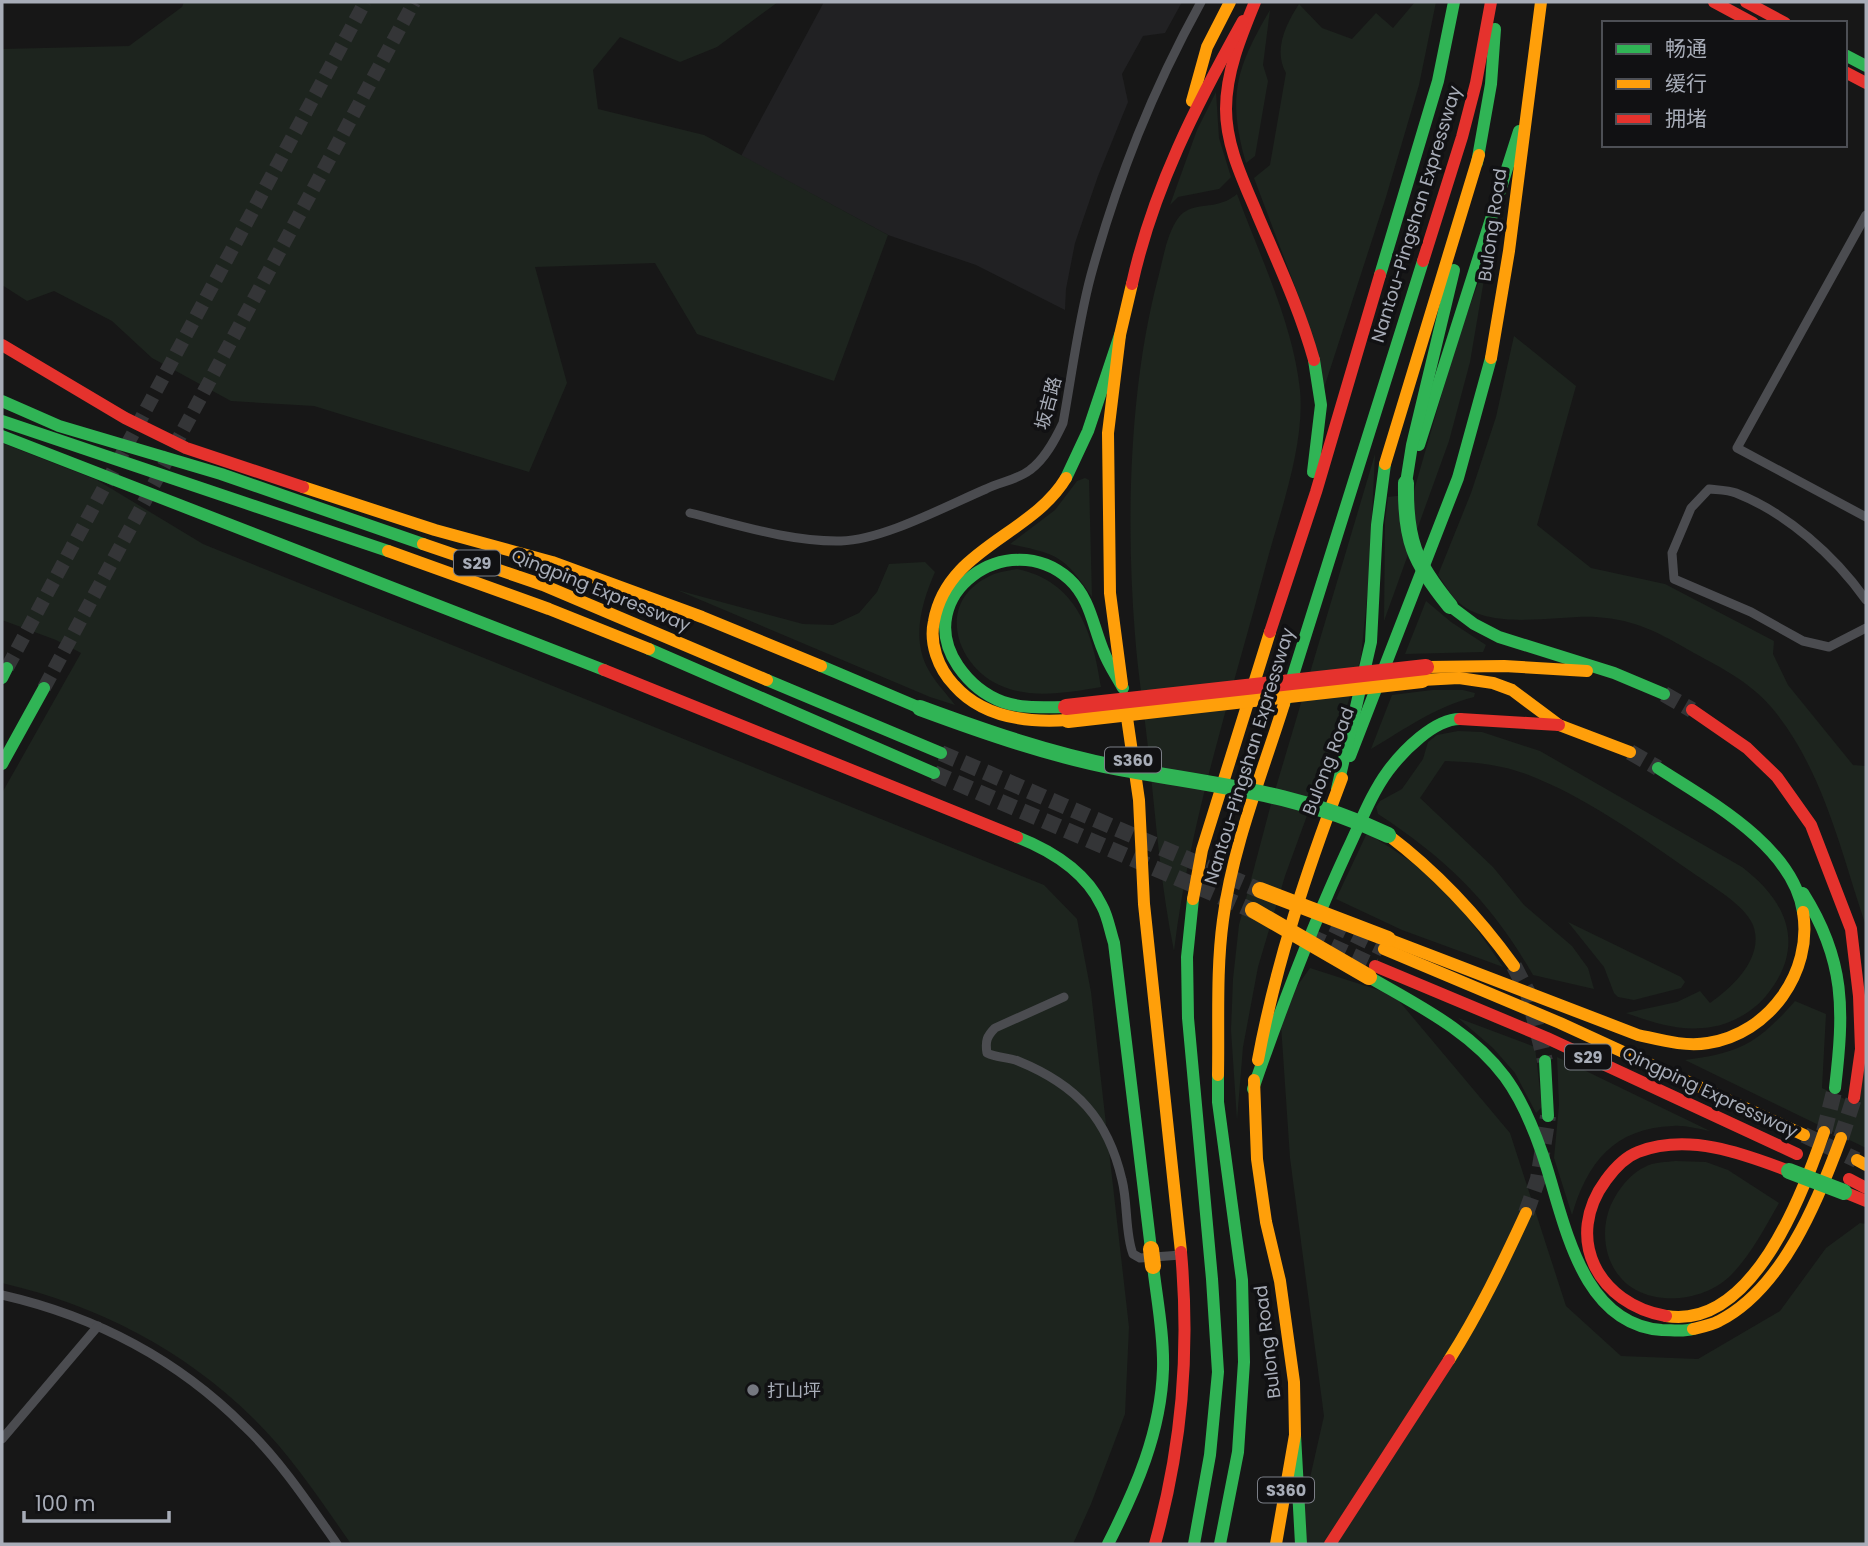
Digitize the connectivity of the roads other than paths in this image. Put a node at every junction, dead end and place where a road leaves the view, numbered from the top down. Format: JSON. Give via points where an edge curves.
{"nodes":[{"id":1,"x":1201,"y":2,"type":"edge"},
{"id":2,"x":1230,"y":2,"type":"edge"},
{"id":3,"x":1255,"y":2,"type":"edge"},
{"id":4,"x":1454,"y":2,"type":"edge"},
{"id":5,"x":1493,"y":2,"type":"edge"},
{"id":6,"x":1541,"y":2,"type":"edge"},
{"id":7,"x":1714,"y":2,"type":"edge"},
{"id":8,"x":1746,"y":2,"type":"edge"},
{"id":9,"x":1749,"y":21,"type":"edge"},
{"id":10,"x":1781,"y":21,"type":"edge"},
{"id":11,"x":1847,"y":56,"type":"edge"},
{"id":12,"x":1866,"y":66,"type":"edge"},
{"id":13,"x":1847,"y":73,"type":"edge"},
{"id":14,"x":1866,"y":83,"type":"edge"},
{"id":15,"x":1531,"y":86,"type":"junction"},
{"id":16,"x":1182,"y":134,"type":"junction"},
{"id":17,"x":1479,"y":155,"type":"junction"},
{"id":18,"x":1866,"y":215,"type":"edge"},
{"id":19,"x":1120,"y":335,"type":"junction"},
{"id":20,"x":2,"y":345,"type":"edge"},
{"id":21,"x":2,"y":401,"type":"edge"},
{"id":22,"x":2,"y":421,"type":"edge"},
{"id":23,"x":2,"y":436,"type":"edge"},
{"id":24,"x":1406,"y":483,"type":"junction"},
{"id":25,"x":690,"y":513,"type":"dead end"},
{"id":26,"x":1866,"y":517,"type":"edge"},
{"id":27,"x":1296,"y":554,"type":"junction"},
{"id":28,"x":1866,"y":600,"type":"edge"},
{"id":29,"x":1866,"y":628,"type":"edge"},
{"id":30,"x":1614,"y":673,"type":"junction"},
{"id":31,"x":1424,"y":674,"type":"junction"},
{"id":32,"x":44,"y":688,"type":"tunnel mouth"},
{"id":33,"x":1123,"y":688,"type":"junction"},
{"id":34,"x":1664,"y":694,"type":"tunnel mouth"},
{"id":35,"x":1692,"y":710,"type":"tunnel mouth"},
{"id":36,"x":1067,"y":714,"type":"junction"},
{"id":37,"x":1559,"y":726,"type":"junction"},
{"id":38,"x":1630,"y":752,"type":"tunnel mouth"},
{"id":39,"x":942,"y":753,"type":"tunnel mouth"},
{"id":40,"x":2,"y":764,"type":"edge"},
{"id":41,"x":1658,"y":768,"type":"tunnel mouth"},
{"id":42,"x":934,"y":773,"type":"tunnel mouth"},
{"id":43,"x":1337,"y":789,"type":"junction"},
{"id":44,"x":1789,"y":875,"type":"junction"},
{"id":45,"x":1260,"y":890,"type":"tunnel mouth"},
{"id":46,"x":1253,"y":910,"type":"tunnel mouth"},
{"id":47,"x":1851,"y":929,"type":"junction"},
{"id":48,"x":1386,"y":944,"type":"junction"},
{"id":49,"x":1514,"y":966,"type":"tunnel mouth"},
{"id":50,"x":1372,"y":972,"type":"junction"},
{"id":51,"x":1866,"y":973,"type":"edge"},
{"id":52,"x":1065,"y":997,"type":"dead end"},
{"id":53,"x":1545,"y":1061,"type":"tunnel mouth"},
{"id":54,"x":1835,"y":1088,"type":"tunnel mouth"},
{"id":55,"x":1253,"y":1089,"type":"junction"},
{"id":56,"x":1854,"y":1098,"type":"tunnel mouth"},
{"id":57,"x":1548,"y":1116,"type":"tunnel mouth"},
{"id":58,"x":1825,"y":1132,"type":"tunnel mouth"},
{"id":59,"x":1804,"y":1135,"type":"tunnel mouth"},
{"id":60,"x":1841,"y":1138,"type":"tunnel mouth"},
{"id":61,"x":1797,"y":1154,"type":"tunnel mouth"},
{"id":62,"x":1846,"y":1185,"type":"junction"},
{"id":63,"x":1866,"y":1188,"type":"edge"},
{"id":64,"x":1866,"y":1201,"type":"edge"},
{"id":65,"x":1526,"y":1213,"type":"tunnel mouth"},
{"id":66,"x":1181,"y":1255,"type":"junction"},
{"id":67,"x":2,"y":1295,"type":"edge"},
{"id":68,"x":97,"y":1325,"type":"junction"},
{"id":69,"x":1295,"y":1435,"type":"junction"},
{"id":70,"x":2,"y":1439,"type":"edge"},
{"id":71,"x":337,"y":1544,"type":"edge"},
{"id":72,"x":1108,"y":1544,"type":"edge"},
{"id":73,"x":1155,"y":1544,"type":"edge"},
{"id":74,"x":1194,"y":1544,"type":"edge"},
{"id":75,"x":1220,"y":1544,"type":"edge"},
{"id":76,"x":1276,"y":1544,"type":"edge"},
{"id":77,"x":1301,"y":1544,"type":"edge"},
{"id":78,"x":1330,"y":1544,"type":"edge"}],
"edges":[{"from":1,"to":25,"type":"street","name":"坂吉路","via":[[1144,114],[1090,278],[1063,423],[1031,469],[856,540],[810,540]]},
{"from":2,"to":16,"type":"main road","via":[[1207,47]]},
{"from":3,"to":16,"type":"main road","number":"S360"},
{"from":3,"to":27,"type":"main road","via":[[1231,68],[1227,126],[1319,381],[1320,431]]},
{"from":4,"to":27,"type":"main road","name":"Nantou-Pingshan Expressway","via":[[1438,81]]},
{"from":5,"to":17,"type":"main road","via":[[1491,84]]},
{"from":5,"to":75,"type":"main road","name":"Nantou-Pingshan Expressway","via":[[1462,137],[1239,848],[1223,916],[1218,1102],[1242,1279],[1244,1362],[1238,1452]]},
{"from":6,"to":15,"type":"main road","name":"Bulong Road","number":"S360"},
{"from":7,"to":9,"type":"main road"},
{"from":8,"to":10,"type":"main road"},
{"from":11,"to":12,"type":"main road"},
{"from":13,"to":14,"type":"main road"},
{"from":15,"to":24,"type":"main road"},
{"from":15,"to":43,"type":"main road","name":"Bulong Road","number":"S360","via":[[1507,264],[1476,418],[1458,478]]},
{"from":16,"to":19,"type":"main road","number":"S360","via":[[1142,238]]},
{"from":17,"to":24,"type":"main road"},
{"from":17,"to":43,"type":"main road","via":[[1385,464],[1371,642]]},
{"from":18,"to":26,"type":"street","via":[[1737,448]]},
{"from":19,"to":33,"type":"main road","number":"S360","via":[[1108,433],[1108,503],[1110,593]]},
{"from":19,"to":36,"type":"main road","via":[[1079,453],[1062,484],[1040,509],[959,569],[940,597],[933,618],[937,658],[950,681],[970,700],[1025,720],[1047,723]]},
{"from":20,"to":49,"type":"main road","bridge":true,"via":[[133,423],[186,448],[435,530],[552,562],[702,617],[995,737],[1058,755],[1263,792],[1366,823],[1410,851],[1458,895]]},
{"from":21,"to":39,"type":"main road","name":"Qingping Expressway","number":"S29","via":[[59,426],[221,474],[543,585]]},
{"from":22,"to":42,"type":"main road","name":"Qingping Expressway","number":"S29","via":[[549,609]]},
{"from":23,"to":72,"type":"main road","bridge":true,"via":[[551,648],[1040,846],[1084,878],[1102,903],[1114,943],[1162,1339],[1160,1401],[1147,1456]]},
{"from":24,"to":30,"type":"main road","bridge":true,"via":[[1409,542],[1434,588],[1450,606],[1499,637]]},
{"from":27,"to":74,"type":"main road","name":"Nantou-Pingshan Expressway","via":[[1229,758],[1202,850],[1191,908],[1188,1018],[1218,1372],[1210,1455]]},
{"from":28,"to":29,"type":"street","via":[[1801,532],[1734,492],[1709,489],[1691,508],[1672,553],[1674,579],[1751,612],[1803,641],[1829,647]]},
{"from":30,"to":31,"type":"main road","via":[[1504,666]]},
{"from":30,"to":34,"type":"main road"},
{"from":31,"to":36,"type":"main road","bridge":true},
{"from":31,"to":37,"type":"main road","via":[[1512,690]]},
{"from":32,"to":40,"type":"main road"},
{"from":33,"to":36,"type":"main road","via":[[1101,648],[1081,592],[1069,578],[1042,562],[1019,558],[978,570],[961,585],[946,619],[953,661],[972,683],[1002,702]]},
{"from":33,"to":66,"type":"main road","number":"S360","via":[[1139,800],[1144,904]]},
{"from":35,"to":47,"type":"main road","via":[[1747,748],[1777,777],[1811,825]]},
{"from":37,"to":38,"type":"main road"},
{"from":37,"to":55,"type":"main road","via":[[1455,719],[1430,730],[1406,749],[1372,798],[1338,871],[1280,1010]]},
{"from":41,"to":44,"type":"main road","via":[[1758,838]]},
{"from":43,"to":55,"type":"main road","name":"Bulong Road","number":"S360","via":[[1267,1007]]},
{"from":44,"to":48,"type":"main road","via":[[1804,910],[1803,953],[1794,978],[1757,1025],[1710,1043],[1638,1034]]},
{"from":44,"to":54,"type":"main road","via":[[1819,919],[1836,968],[1842,1028]]},
{"from":45,"to":48,"type":"main road","bridge":true},
{"from":46,"to":50,"type":"main road","bridge":true},
{"from":47,"to":51,"type":"main road"},
{"from":47,"to":56,"type":"main road","via":[[1861,1049]]},
{"from":48,"to":59,"type":"main road","name":"Qingping Expressway","number":"S29"},
{"from":50,"to":60,"type":"main road","via":[[1468,1039],[1505,1077],[1529,1121],[1577,1261],[1613,1311],[1637,1326],[1664,1333],[1695,1331],[1728,1318],[1756,1293],[1808,1216]]},
{"from":50,"to":61,"type":"main road","name":"Qingping Expressway","number":"S29","via":[[1559,1044]]},
{"from":52,"to":66,"type":"street","via":[[995,1028],[985,1043],[987,1053],[1045,1073],[1093,1112],[1115,1151],[1133,1254],[1140,1258]]},
{"from":53,"to":57,"type":"main road"},
{"from":55,"to":69,"type":"main road","name":"Bulong Road","number":"S360","via":[[1257,1159],[1291,1356]]},
{"from":58,"to":62,"type":"main road","bridge":true,"via":[[1793,1212],[1775,1243],[1743,1286],[1716,1310],[1689,1319],[1658,1317],[1628,1304],[1608,1287],[1592,1261],[1586,1230],[1592,1202],[1608,1175],[1638,1151],[1675,1144],[1709,1146],[1789,1171]]},
{"from":62,"to":63,"type":"main road"},
{"from":62,"to":64,"type":"main road"},
{"from":65,"to":78,"type":"main road","via":[[1466,1333]]},
{"from":66,"to":73,"type":"main road","number":"S360","via":[[1184,1385],[1168,1496]]},
{"from":67,"to":68,"type":"street"},
{"from":68,"to":70,"type":"street"},
{"from":68,"to":71,"type":"street","via":[[157,1357],[214,1398],[274,1458]]},
{"from":69,"to":76,"type":"main road","name":"Bulong Road","number":"S360"},
{"from":69,"to":77,"type":"main road"}]}
